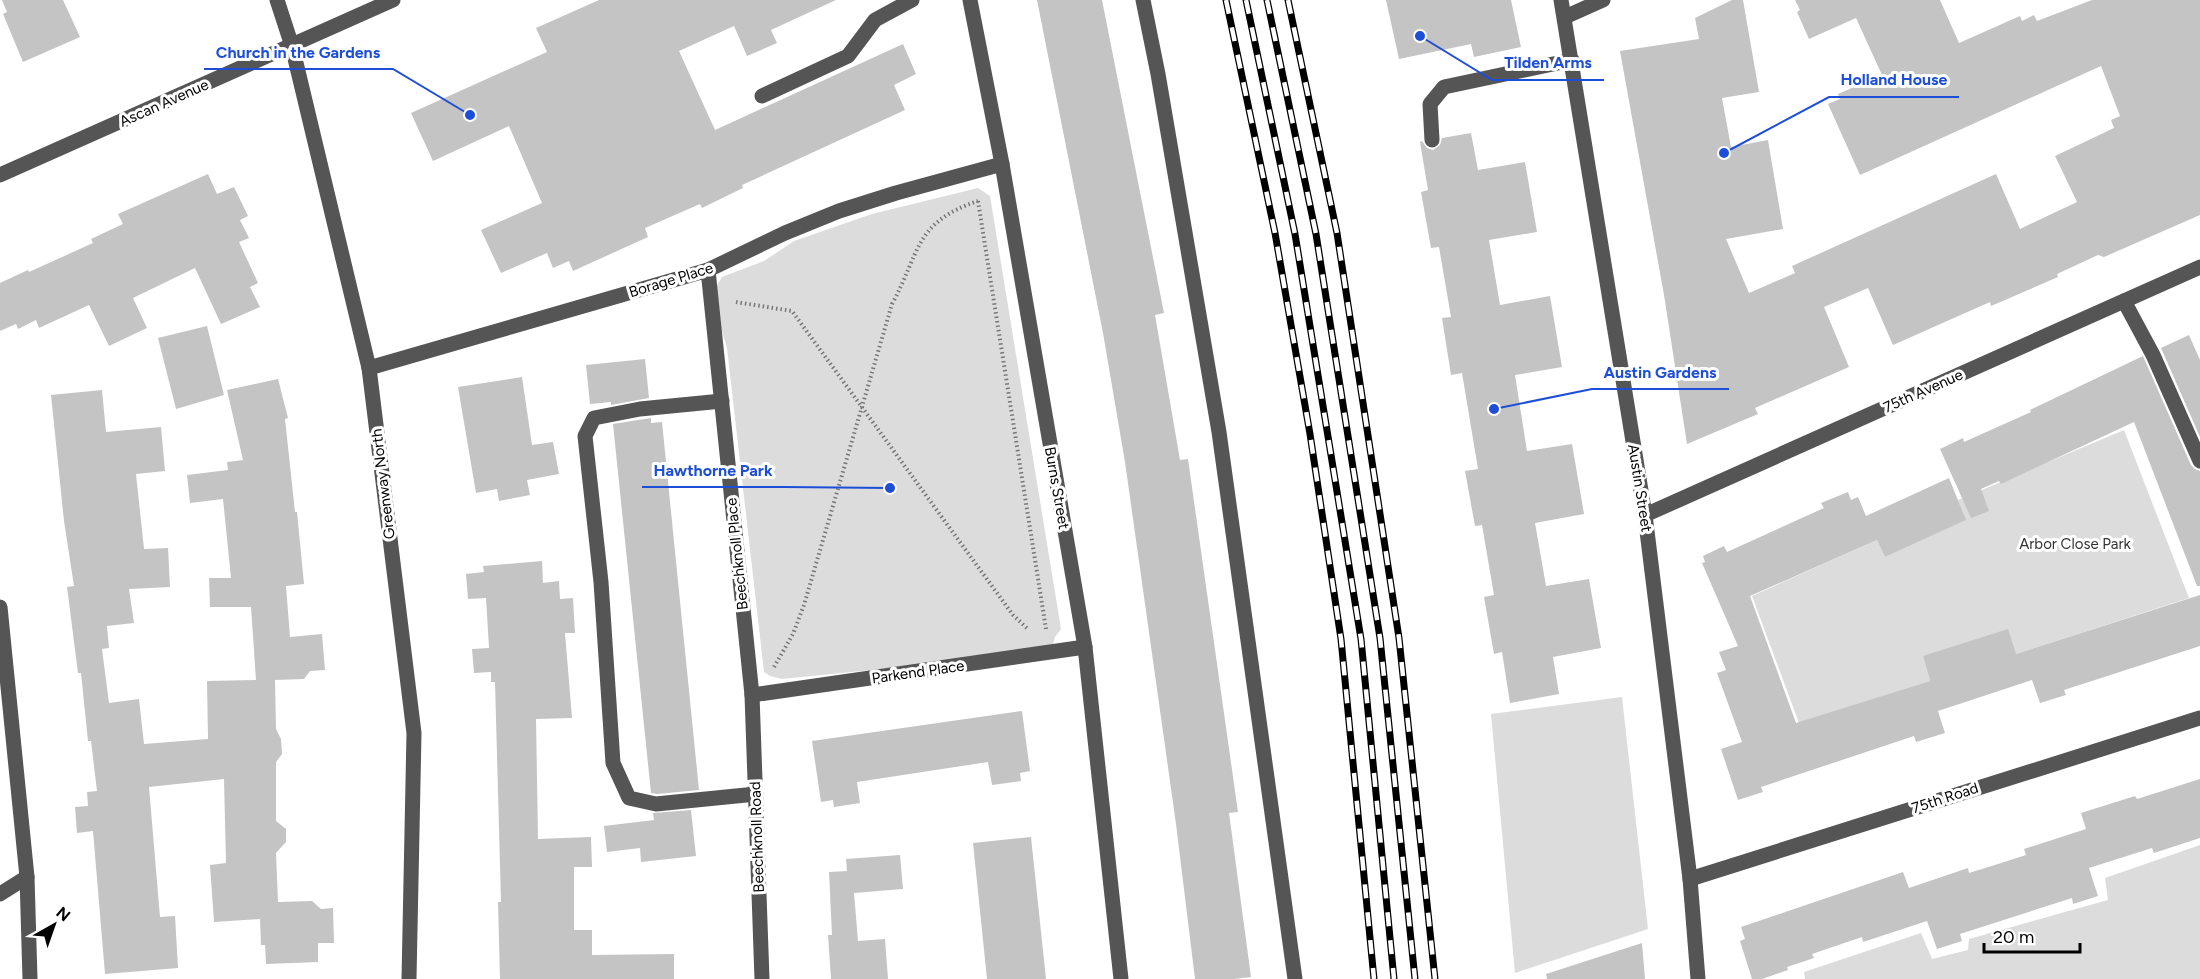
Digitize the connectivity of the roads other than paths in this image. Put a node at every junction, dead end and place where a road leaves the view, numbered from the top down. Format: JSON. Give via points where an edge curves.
{"nodes":[{"id":1,"x":277,"y":0,"type":"edge"},
{"id":2,"x":393,"y":0,"type":"edge"},
{"id":3,"x":912,"y":0,"type":"edge"},
{"id":4,"x":970,"y":0,"type":"edge"},
{"id":5,"x":1143,"y":0,"type":"edge"},
{"id":6,"x":1561,"y":0,"type":"edge"},
{"id":7,"x":1603,"y":0,"type":"edge"},
{"id":8,"x":1565,"y":17,"type":"junction"},
{"id":9,"x":292,"y":46,"type":"junction"},
{"id":10,"x":1572,"y":60,"type":"junction"},
{"id":11,"x":762,"y":96,"type":"dead end"},
{"id":12,"x":1432,"y":140,"type":"dead end"},
{"id":13,"x":1002,"y":164,"type":"junction"},
{"id":14,"x":0,"y":175,"type":"edge"},
{"id":15,"x":2200,"y":267,"type":"edge"},
{"id":16,"x":708,"y":270,"type":"junction"},
{"id":17,"x":2124,"y":301,"type":"junction"},
{"id":18,"x":369,"y":368,"type":"junction"},
{"id":19,"x":722,"y":402,"type":"junction"},
{"id":20,"x":2200,"y":461,"type":"edge"},
{"id":21,"x":1645,"y":515,"type":"junction"},
{"id":22,"x":0,"y":607,"type":"edge"},
{"id":23,"x":1,"y":626,"type":"edge"},
{"id":24,"x":1085,"y":647,"type":"junction"},
{"id":25,"x":752,"y":695,"type":"junction"},
{"id":26,"x":2200,"y":718,"type":"edge"},
{"id":27,"x":756,"y":794,"type":"junction"},
{"id":28,"x":27,"y":877,"type":"junction"},
{"id":29,"x":1690,"y":879,"type":"junction"},
{"id":30,"x":0,"y":894,"type":"edge"},
{"id":31,"x":30,"y":979,"type":"edge"},
{"id":32,"x":409,"y":979,"type":"edge"},
{"id":33,"x":762,"y":979,"type":"edge"},
{"id":34,"x":1121,"y":979,"type":"edge"},
{"id":35,"x":1295,"y":979,"type":"edge"},
{"id":36,"x":1698,"y":979,"type":"edge"}],
"edges":[{"from":1,"to":9,"type":"street","name":"Greenway North"},
{"from":2,"to":9,"type":"street","name":"Ascan Avenue"},
{"from":3,"to":11,"type":"street","via":[[874,20],[848,56]]},
{"from":4,"to":13,"type":"street","name":"Burns Street"},
{"from":5,"to":35,"type":"street","via":[[1220,432]]},
{"from":6,"to":8,"type":"street","name":"Austin Street"},
{"from":7,"to":8,"type":"street"},
{"from":8,"to":10,"type":"street","name":"Austin Street"},
{"from":9,"to":14,"type":"street","name":"Ascan Avenue"},
{"from":9,"to":18,"type":"street","name":"Greenway North"},
{"from":10,"to":12,"type":"street","via":[[1444,87],[1430,104]]},
{"from":10,"to":21,"type":"street","name":"Austin Street"},
{"from":13,"to":16,"type":"street","name":"Borage Place","via":[[839,211]]},
{"from":13,"to":24,"type":"street","name":"Burns Street"},
{"from":15,"to":17,"type":"street","name":"75th Avenue"},
{"from":16,"to":18,"type":"street","name":"Borage Place"},
{"from":16,"to":19,"type":"street","name":"Beechknoll Place"},
{"from":17,"to":20,"type":"street","via":[[2153,355]]},
{"from":17,"to":21,"type":"street","name":"75th Avenue"},
{"from":18,"to":32,"type":"street","name":"Greenway North","via":[[414,733]]},
{"from":19,"to":25,"type":"street","name":"Beechknoll Place"},
{"from":19,"to":27,"type":"street","via":[[640,409],[594,418],[585,436],[601,582],[613,764],[628,798],[656,804]]},
{"from":21,"to":29,"type":"street","name":"Austin Street"},
{"from":22,"to":23,"type":"street"},
{"from":23,"to":28,"type":"street"},
{"from":24,"to":25,"type":"street","name":"Parkend Place"},
{"from":24,"to":34,"type":"street","name":"Burns Street"},
{"from":25,"to":27,"type":"street","name":"Beechknoll Road"},
{"from":26,"to":29,"type":"street","name":"75th Road"},
{"from":27,"to":33,"type":"street","name":"Beechknoll Road"},
{"from":28,"to":30,"type":"street"},
{"from":28,"to":31,"type":"street"},
{"from":29,"to":36,"type":"street","name":"Austin Street"}]}
